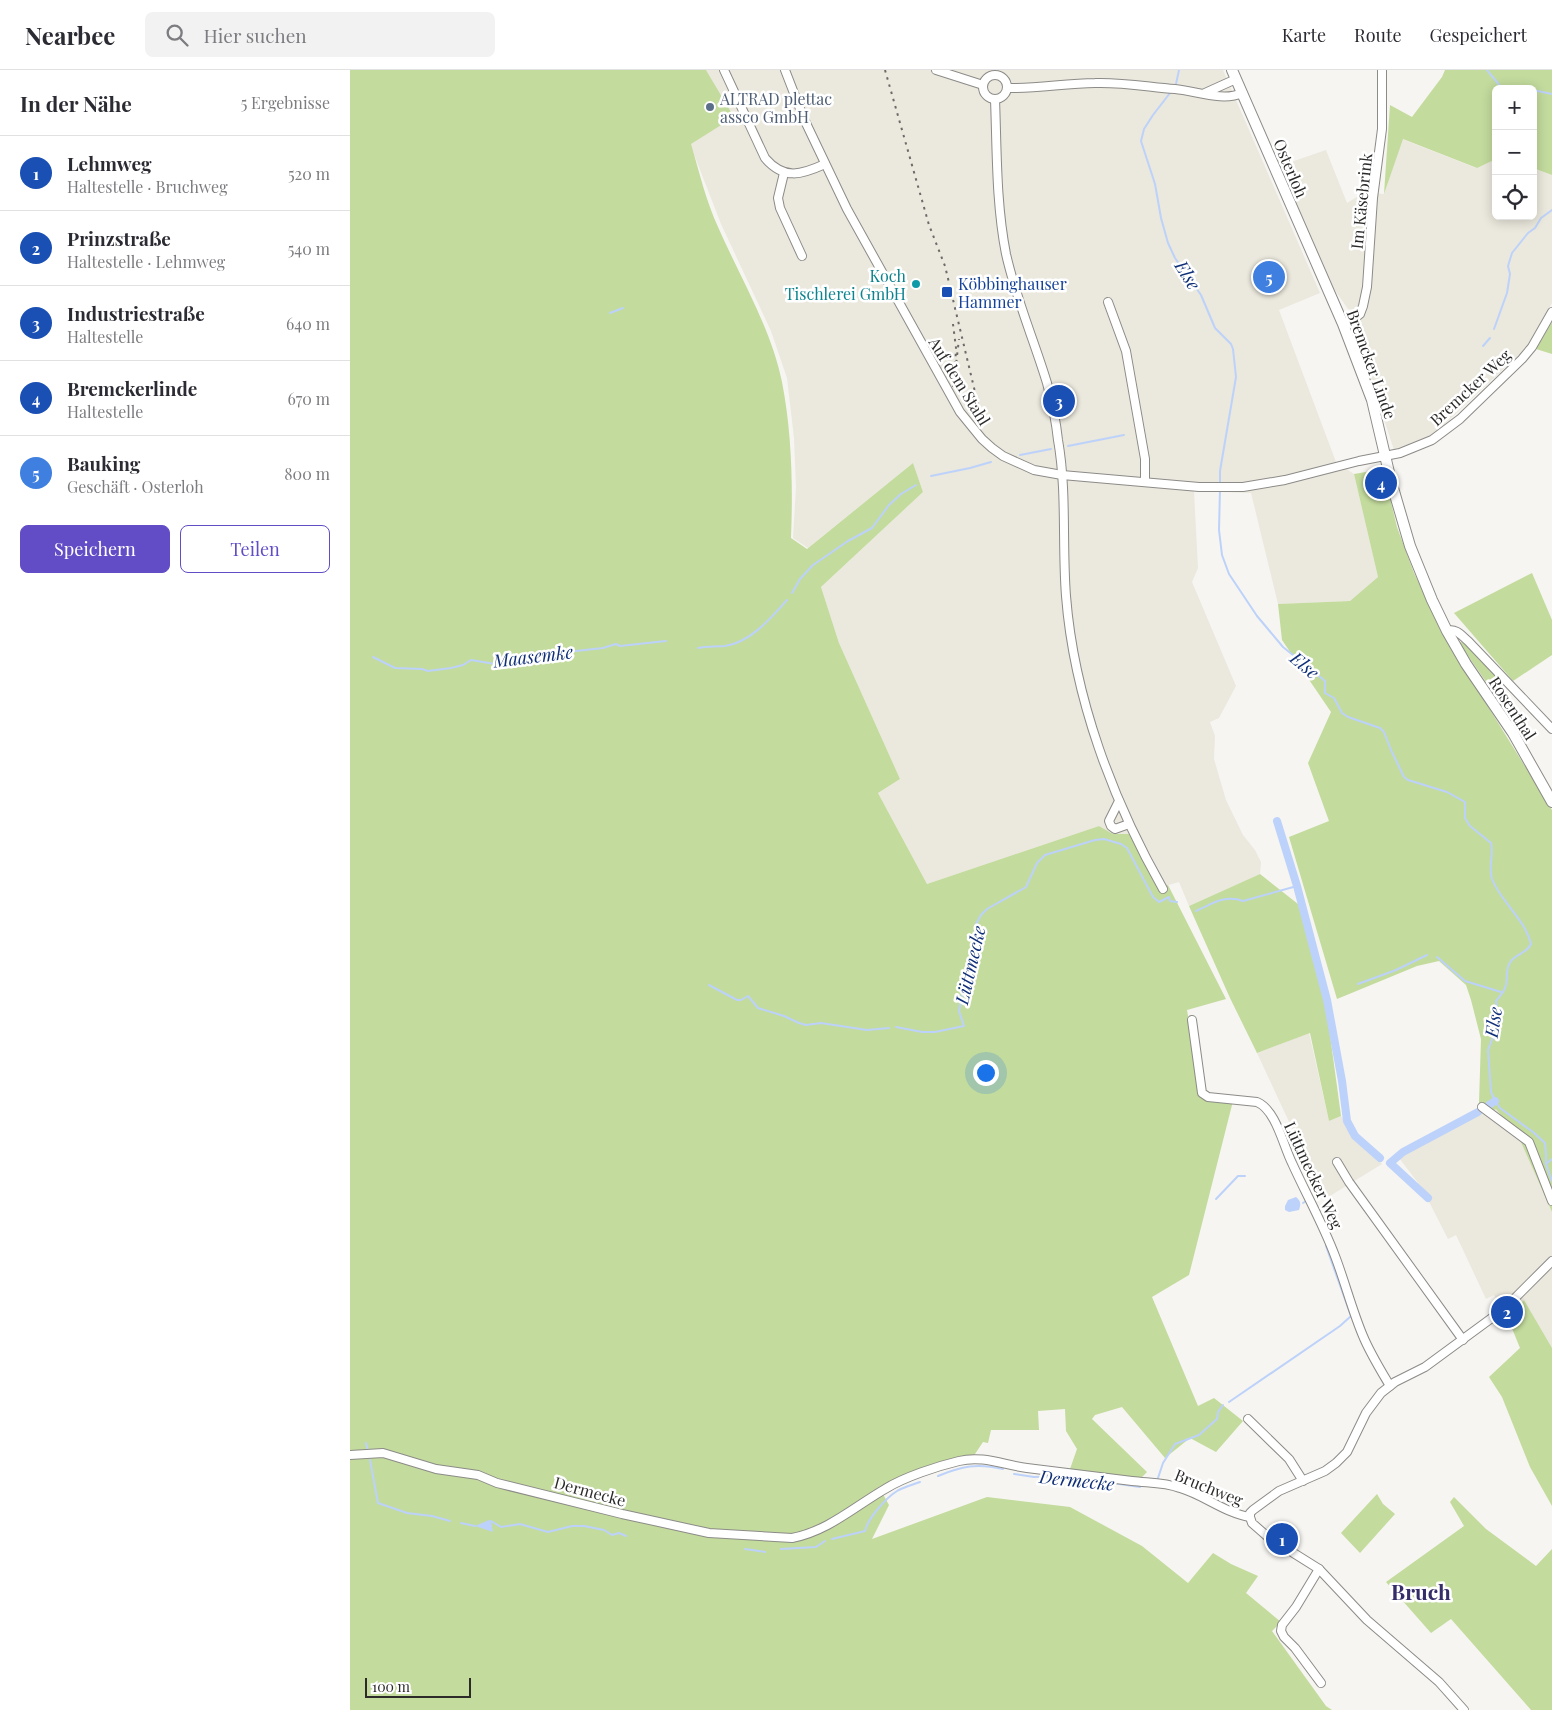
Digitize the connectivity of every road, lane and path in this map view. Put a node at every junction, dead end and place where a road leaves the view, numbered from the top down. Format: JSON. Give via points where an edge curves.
{"nodes":[{"id":1,"x":724,"y":70,"type":"edge"},
{"id":2,"x":785,"y":70,"type":"edge"},
{"id":3,"x":936,"y":70,"type":"edge"},
{"id":4,"x":1382,"y":70,"type":"edge"},
{"id":5,"x":995,"y":72,"type":"edge"},
{"id":6,"x":1234,"y":75,"type":"edge"},
{"id":7,"x":983,"y":85,"type":"junction"},
{"id":8,"x":1008,"y":88,"type":"junction"},
{"id":9,"x":1242,"y":93,"type":"junction"},
{"id":10,"x":1205,"y":94,"type":"junction"},
{"id":11,"x":995,"y":99,"type":"junction"},
{"id":12,"x":825,"y":164,"type":"junction"},
{"id":13,"x":784,"y":172,"type":"junction"},
{"id":14,"x":802,"y":256,"type":"dead end"},
{"id":15,"x":1322,"y":278,"type":"joint"},
{"id":16,"x":1108,"y":302,"type":"dead end"},
{"id":17,"x":1552,"y":312,"type":"edge"},
{"id":18,"x":1343,"y":324,"type":"junction"},
{"id":19,"x":1385,"y":455,"type":"junction"},
{"id":20,"x":1062,"y":475,"type":"junction"},
{"id":21,"x":1145,"y":481,"type":"junction"},
{"id":22,"x":1447,"y":631,"type":"junction"},
{"id":23,"x":1552,"y":728,"type":"edge"},
{"id":24,"x":1119,"y":801,"type":"junction"},
{"id":25,"x":1552,"y":802,"type":"edge"},
{"id":26,"x":1129,"y":824,"type":"junction"},
{"id":27,"x":1163,"y":889,"type":"dead end"},
{"id":28,"x":1192,"y":1020,"type":"dead end"},
{"id":29,"x":1482,"y":1107,"type":"dead end"},
{"id":30,"x":1337,"y":1162,"type":"dead end"},
{"id":31,"x":1552,"y":1201,"type":"edge"},
{"id":32,"x":1552,"y":1261,"type":"edge"},
{"id":33,"x":1463,"y":1340,"type":"junction"},
{"id":34,"x":1393,"y":1384,"type":"junction"},
{"id":35,"x":1248,"y":1419,"type":"dead end"},
{"id":36,"x":350,"y":1456,"type":"edge"},
{"id":37,"x":1303,"y":1481,"type":"junction"},
{"id":38,"x":1250,"y":1517,"type":"junction"},
{"id":39,"x":825,"y":1527,"type":"joint"},
{"id":40,"x":1319,"y":1569,"type":"junction"},
{"id":41,"x":1320,"y":1683,"type":"dead end"},
{"id":42,"x":1464,"y":1710,"type":"edge"}],
"edges":[{"from":1,"to":13,"type":"street","via":[[765,158],[777,170]]},
{"from":2,"to":12,"type":"street","name":"Auf dem Stahl"},
{"from":3,"to":7,"type":"street"},
{"from":4,"to":18,"type":"street","name":"Im Käsebrink","via":[[1382,129],[1367,287],[1360,314]]},
{"from":5,"to":7,"type":"street"},
{"from":5,"to":8,"type":"street","via":[[1004,78]]},
{"from":6,"to":9,"type":"main road","name":"Osterloh"},
{"from":6,"to":10,"type":"street"},
{"from":7,"to":11,"type":"street","via":[[984,93]]},
{"from":8,"to":10,"type":"street","via":[[1106,83]]},
{"from":8,"to":11,"type":"street","via":[[1003,96]]},
{"from":9,"to":10,"type":"street","via":[[1233,97]]},
{"from":9,"to":15,"type":"main road","name":"Osterloh"},
{"from":11,"to":20,"type":"street","via":[[996,171],[1002,229],[1014,284],[1052,403]]},
{"from":12,"to":13,"type":"street","via":[[802,173]]},
{"from":12,"to":20,"type":"street","name":"Auf dem Stahl","via":[[943,385],[970,426],[1003,456],[1034,470]]},
{"from":13,"to":14,"type":"street","via":[[778,198],[780,208]]},
{"from":15,"to":18,"type":"main road","name":"Bremcker Linde"},
{"from":16,"to":21,"type":"street","via":[[1126,351],[1145,459]]},
{"from":17,"to":19,"type":"street","name":"Bremcker Weg","via":[[1522,359],[1448,430],[1420,446]]},
{"from":18,"to":19,"type":"main road","name":"Bremcker Linde","via":[[1372,400]]},
{"from":19,"to":21,"type":"street","name":"Auf dem Stahl","via":[[1243,487]]},
{"from":19,"to":22,"type":"main road","name":"Bremcker Linde","via":[[1410,546]]},
{"from":20,"to":21,"type":"street","name":"Auf dem Stahl"},
{"from":20,"to":24,"type":"street","via":[[1068,620],[1092,726]]},
{"from":22,"to":23,"type":"street","via":[[1458,632],[1468,641]]},
{"from":22,"to":25,"type":"main road","name":"Rosenthal","via":[[1513,733]]},
{"from":24,"to":26,"type":"street"},
{"from":24,"to":26,"type":"street","via":[[1109,821],[1111,826]]},
{"from":26,"to":27,"type":"street"},
{"from":28,"to":34,"type":"street","name":"Lüttmecker Weg","via":[[1202,1093],[1208,1097],[1257,1102],[1265,1105],[1271,1113],[1330,1242],[1371,1354]]},
{"from":29,"to":31,"type":"street","via":[[1528,1142]]},
{"from":30,"to":33,"type":"street"},
{"from":32,"to":33,"type":"street","via":[[1504,1309]]},
{"from":33,"to":34,"type":"street","via":[[1424,1368]]},
{"from":34,"to":37,"type":"street","via":[[1372,1403],[1341,1458],[1325,1471]]},
{"from":35,"to":37,"type":"street","via":[[1289,1459]]},
{"from":36,"to":39,"type":"street","name":"Dermecke","via":[[383,1453],[436,1469],[478,1475],[497,1483],[709,1533],[792,1538]]},
{"from":37,"to":38,"type":"street","via":[[1279,1491],[1253,1510]]},
{"from":38,"to":39,"type":"street","name":"Bruchweg","via":[[1167,1484],[968,1459],[907,1478]]},
{"from":38,"to":40,"type":"street","name":"Bruchweg","via":[[1268,1538]]},
{"from":40,"to":41,"type":"street","via":[[1281,1631]]},
{"from":40,"to":42,"type":"street","name":"Bruchweg","via":[[1367,1620],[1438,1682]]}]}
